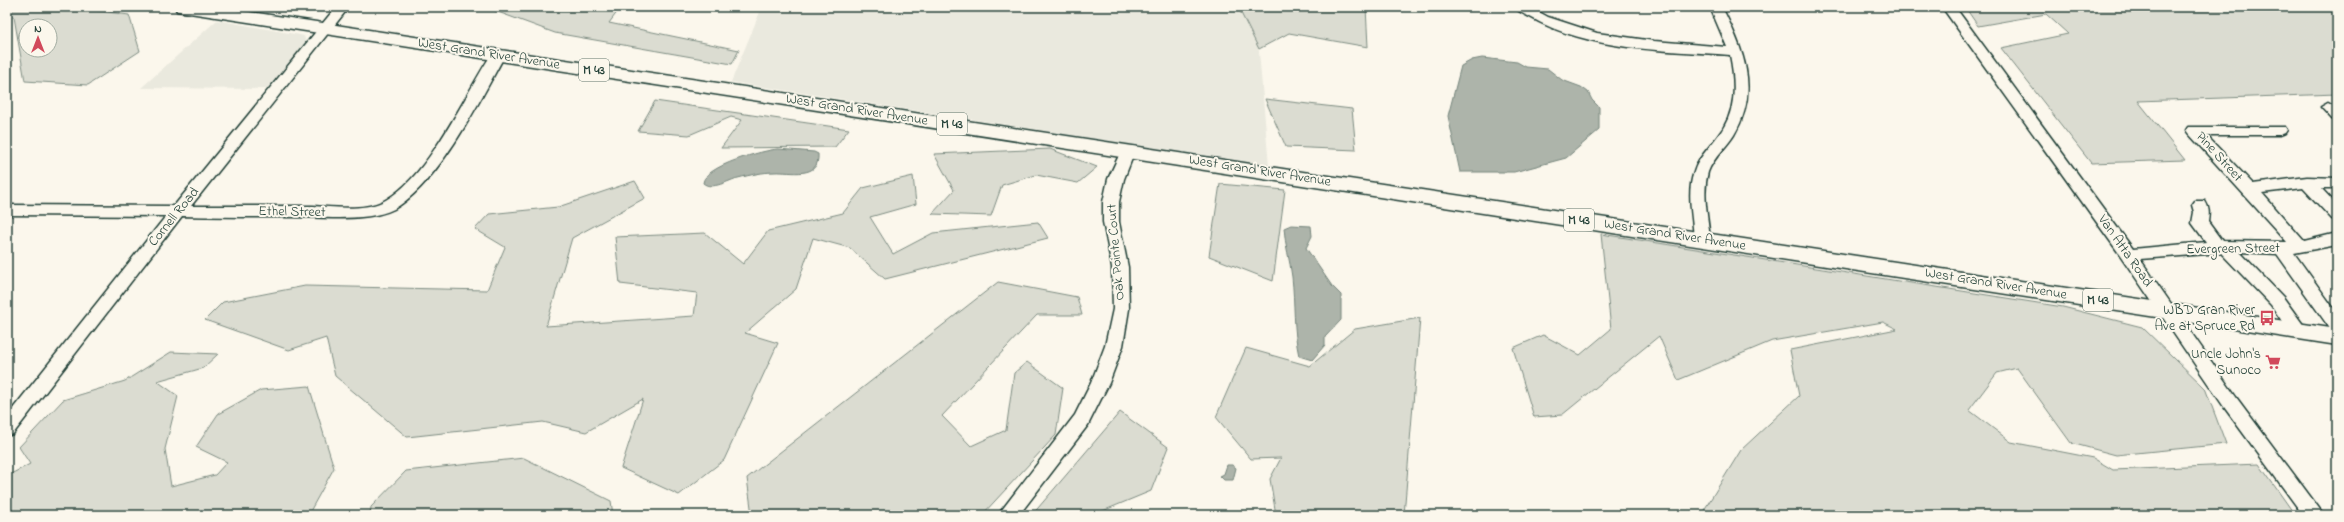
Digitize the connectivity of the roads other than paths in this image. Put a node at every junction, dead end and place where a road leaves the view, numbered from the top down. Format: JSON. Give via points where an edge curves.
{"nodes":[{"id":1,"x":183,"y":7,"type":"edge"},
{"id":2,"x":344,"y":7,"type":"edge"},
{"id":3,"x":1521,"y":7,"type":"edge"},
{"id":4,"x":1716,"y":7,"type":"edge"},
{"id":5,"x":1948,"y":7,"type":"edge"},
{"id":6,"x":326,"y":29,"type":"junction"},
{"id":7,"x":1736,"y":52,"type":"junction"},
{"id":8,"x":498,"y":55,"type":"junction"},
{"id":9,"x":2280,"y":130,"type":"dead end"},
{"id":10,"x":1128,"y":151,"type":"junction"},
{"id":11,"x":2307,"y":182,"type":"junction"},
{"id":12,"x":2337,"y":183,"type":"edge"},
{"id":13,"x":2250,"y":190,"type":"junction"},
{"id":14,"x":2200,"y":205,"type":"dead end"},
{"id":15,"x":7,"y":210,"type":"edge"},
{"id":16,"x":179,"y":210,"type":"junction"},
{"id":17,"x":2337,"y":215,"type":"edge"},
{"id":18,"x":1702,"y":239,"type":"junction"},
{"id":19,"x":2337,"y":239,"type":"edge"},
{"id":20,"x":2221,"y":247,"type":"junction"},
{"id":21,"x":2300,"y":247,"type":"junction"},
{"id":22,"x":2282,"y":248,"type":"junction"},
{"id":23,"x":2128,"y":255,"type":"junction"},
{"id":24,"x":2166,"y":311,"type":"junction"},
{"id":25,"x":2337,"y":326,"type":"edge"},
{"id":26,"x":2298,"y":332,"type":"junction"},
{"id":27,"x":2337,"y":338,"type":"edge"},
{"id":28,"x":7,"y":429,"type":"edge"},
{"id":29,"x":1008,"y":515,"type":"edge"},
{"id":30,"x":2314,"y":515,"type":"edge"}],
"edges":[{"from":1,"to":6,"type":"main road","name":"West Grand River Avenue","number":"M 43"},
{"from":2,"to":6,"type":"street","name":"Cornell Road"},
{"from":3,"to":7,"type":"street","via":[[1546,21],[1575,32]]},
{"from":4,"to":7,"type":"street"},
{"from":5,"to":23,"type":"street","name":"Van Atta Road"},
{"from":6,"to":8,"type":"main road","name":"West Grand River Avenue","number":"M 43"},
{"from":6,"to":16,"type":"street","name":"Cornell Road"},
{"from":7,"to":18,"type":"street","via":[[1742,86],[1737,112],[1727,134],[1707,160],[1699,178]]},
{"from":8,"to":10,"type":"main road","name":"West Grand River Avenue","number":"M 43"},
{"from":8,"to":16,"type":"street","name":"Ethel Street","via":[[430,164],[411,186],[388,205],[343,212]]},
{"from":9,"to":13,"type":"street","name":"Pine Street","via":[[2193,130]]},
{"from":10,"to":18,"type":"main road","name":"West Grand River Avenue","number":"M 43"},
{"from":10,"to":29,"type":"street","name":"Oak Pointe Court","via":[[1116,179],[1111,202],[1111,222],[1120,266],[1121,309],[1114,346],[1082,420]]},
{"from":11,"to":12,"type":"street"},
{"from":11,"to":13,"type":"street"},
{"from":11,"to":17,"type":"street"},
{"from":13,"to":21,"type":"street","name":"Pine Street"},
{"from":14,"to":20,"type":"street","via":[[2200,223]]},
{"from":15,"to":16,"type":"street","name":"Ethel Street"},
{"from":16,"to":28,"type":"street","name":"Cornell Road"},
{"from":18,"to":24,"type":"main road","name":"West Grand River Avenue","number":"M 43"},
{"from":19,"to":21,"type":"street","name":"Evergreen Street"},
{"from":20,"to":22,"type":"street","name":"Evergreen Street"},
{"from":20,"to":23,"type":"street","name":"Evergreen Street"},
{"from":20,"to":26,"type":"street","via":[[2276,301]]},
{"from":21,"to":22,"type":"street","name":"Evergreen Street"},
{"from":22,"to":25,"type":"street"},
{"from":23,"to":24,"type":"street","name":"Van Atta Road"},
{"from":24,"to":26,"type":"main road","name":"West Grand River Avenue","number":"M 43"},
{"from":24,"to":30,"type":"street","name":"Van Atta Road"},
{"from":26,"to":27,"type":"main road","name":"West Grand River Avenue","number":"M 43"}]}
